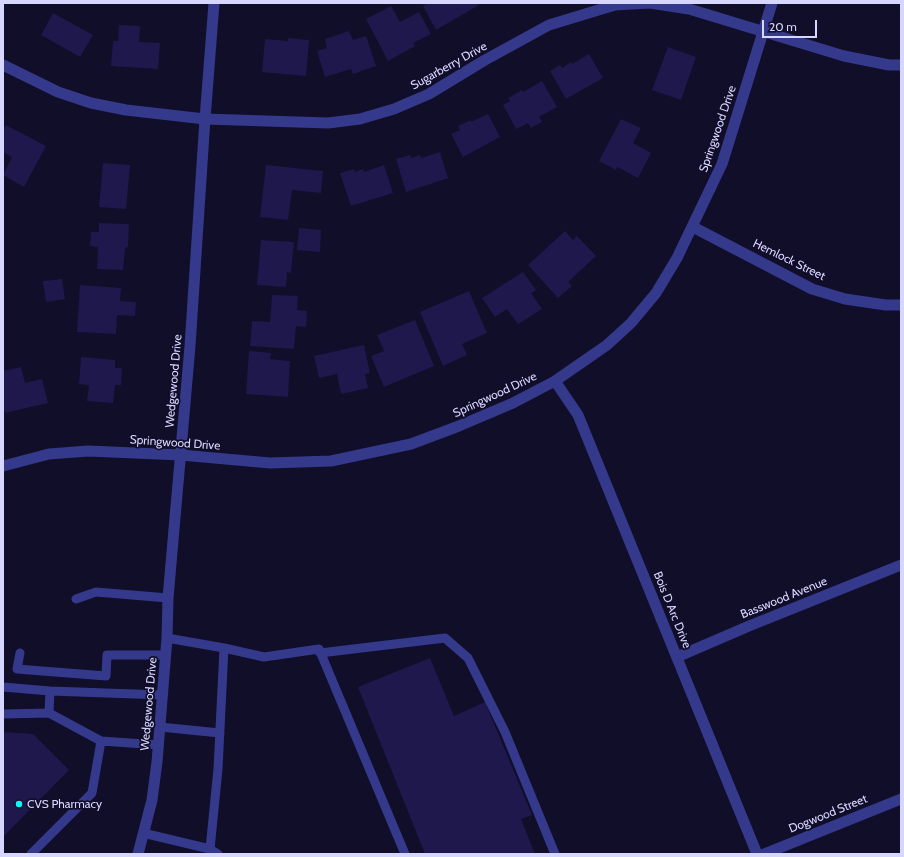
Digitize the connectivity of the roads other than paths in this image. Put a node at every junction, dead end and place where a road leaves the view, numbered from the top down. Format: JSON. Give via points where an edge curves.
{"nodes":[{"id":1,"x":214,"y":3,"type":"edge"},
{"id":2,"x":772,"y":3,"type":"edge"},
{"id":3,"x":763,"y":31,"type":"junction"},
{"id":4,"x":3,"y":65,"type":"edge"},
{"id":5,"x":901,"y":65,"type":"edge"},
{"id":6,"x":205,"y":119,"type":"junction"},
{"id":7,"x":693,"y":227,"type":"junction"},
{"id":8,"x":901,"y":305,"type":"edge"},
{"id":9,"x":555,"y":381,"type":"junction"},
{"id":10,"x":180,"y":455,"type":"junction"},
{"id":11,"x":3,"y":466,"type":"edge"},
{"id":12,"x":901,"y":565,"type":"edge"},
{"id":13,"x":168,"y":598,"type":"junction"},
{"id":14,"x":76,"y":599,"type":"dead end"},
{"id":15,"x":167,"y":638,"type":"junction"},
{"id":16,"x":224,"y":648,"type":"junction"},
{"id":17,"x":20,"y":653,"type":"dead end"},
{"id":18,"x":320,"y":653,"type":"junction"},
{"id":19,"x":166,"y":655,"type":"junction"},
{"id":20,"x":677,"y":657,"type":"junction"},
{"id":21,"x":3,"y":687,"type":"edge"},
{"id":22,"x":50,"y":691,"type":"junction"},
{"id":23,"x":163,"y":695,"type":"junction"},
{"id":24,"x":49,"y":713,"type":"junction"},
{"id":25,"x":3,"y":714,"type":"edge"},
{"id":26,"x":160,"y":726,"type":"junction"},
{"id":27,"x":220,"y":733,"type":"junction"},
{"id":28,"x":101,"y":741,"type":"junction"},
{"id":29,"x":159,"y":746,"type":"junction"},
{"id":30,"x":901,"y":799,"type":"edge"},
{"id":31,"x":143,"y":833,"type":"junction"},
{"id":32,"x":214,"y":851,"type":"edge"},
{"id":33,"x":31,"y":854,"type":"edge"},
{"id":34,"x":138,"y":854,"type":"edge"},
{"id":35,"x":405,"y":854,"type":"edge"},
{"id":36,"x":554,"y":854,"type":"edge"},
{"id":37,"x":757,"y":854,"type":"edge"},
{"id":38,"x":764,"y":854,"type":"edge"}],
"edges":[{"from":1,"to":6,"type":"street","name":"Wedgewood Drive"},
{"from":2,"to":3,"type":"street","name":"Springwood Drive"},
{"from":3,"to":5,"type":"street","name":"Sugarberry Drive","via":[[844,56]]},
{"from":3,"to":6,"type":"street","name":"Sugarberry Drive","via":[[690,9],[650,3],[615,5],[549,25],[428,94],[394,109],[360,119],[328,123]]},
{"from":3,"to":7,"type":"street","name":"Springwood Drive","via":[[722,164]]},
{"from":4,"to":6,"type":"street","name":"Sugarberry Drive","via":[[58,92],[91,104]]},
{"from":6,"to":10,"type":"street","name":"Wedgewood Drive"},
{"from":7,"to":8,"type":"street","name":"Hemlock Street","via":[[812,289],[845,299]]},
{"from":7,"to":9,"type":"street","name":"Springwood Drive","via":[[656,293],[631,324],[607,345]]},
{"from":9,"to":10,"type":"street","name":"Springwood Drive","via":[[513,403],[411,444],[331,461],[270,463]]},
{"from":9,"to":20,"type":"street","name":"Bois D Arc Drive","via":[[578,415]]},
{"from":10,"to":11,"type":"street","name":"Springwood Drive","via":[[88,451],[49,454]]},
{"from":10,"to":13,"type":"street","name":"Wedgewood Drive"},
{"from":12,"to":20,"type":"street","name":"Basswood Avenue"},
{"from":13,"to":14,"type":"lane","via":[[96,592]]},
{"from":13,"to":15,"type":"street","name":"Wedgewood Drive"},
{"from":15,"to":16,"type":"lane"},
{"from":15,"to":19,"type":"street","name":"Wedgewood Drive"},
{"from":16,"to":18,"type":"lane","via":[[264,657],[319,649]]},
{"from":16,"to":27,"type":"lane"},
{"from":17,"to":19,"type":"lane","via":[[17,669],[106,676],[108,655]]},
{"from":18,"to":35,"type":"lane"},
{"from":18,"to":36,"type":"lane","via":[[445,638],[468,658],[505,732]]},
{"from":19,"to":23,"type":"street","name":"Wedgewood Drive"},
{"from":20,"to":37,"type":"street","name":"Bois D Arc Drive"},
{"from":21,"to":22,"type":"lane"},
{"from":22,"to":23,"type":"lane"},
{"from":22,"to":24,"type":"lane"},
{"from":23,"to":26,"type":"street","name":"Wedgewood Drive"},
{"from":24,"to":25,"type":"lane"},
{"from":24,"to":28,"type":"lane"},
{"from":26,"to":27,"type":"lane"},
{"from":26,"to":29,"type":"street","name":"Wedgewood Drive"},
{"from":27,"to":32,"type":"lane"},
{"from":28,"to":29,"type":"lane"},
{"from":28,"to":33,"type":"lane","via":[[92,793]]},
{"from":29,"to":31,"type":"street","name":"Wedgewood Drive","via":[[152,800]]},
{"from":30,"to":38,"type":"street","name":"Dogwood Street"},
{"from":31,"to":32,"type":"lane"},
{"from":31,"to":34,"type":"street","name":"Wedgewood Drive"}]}
